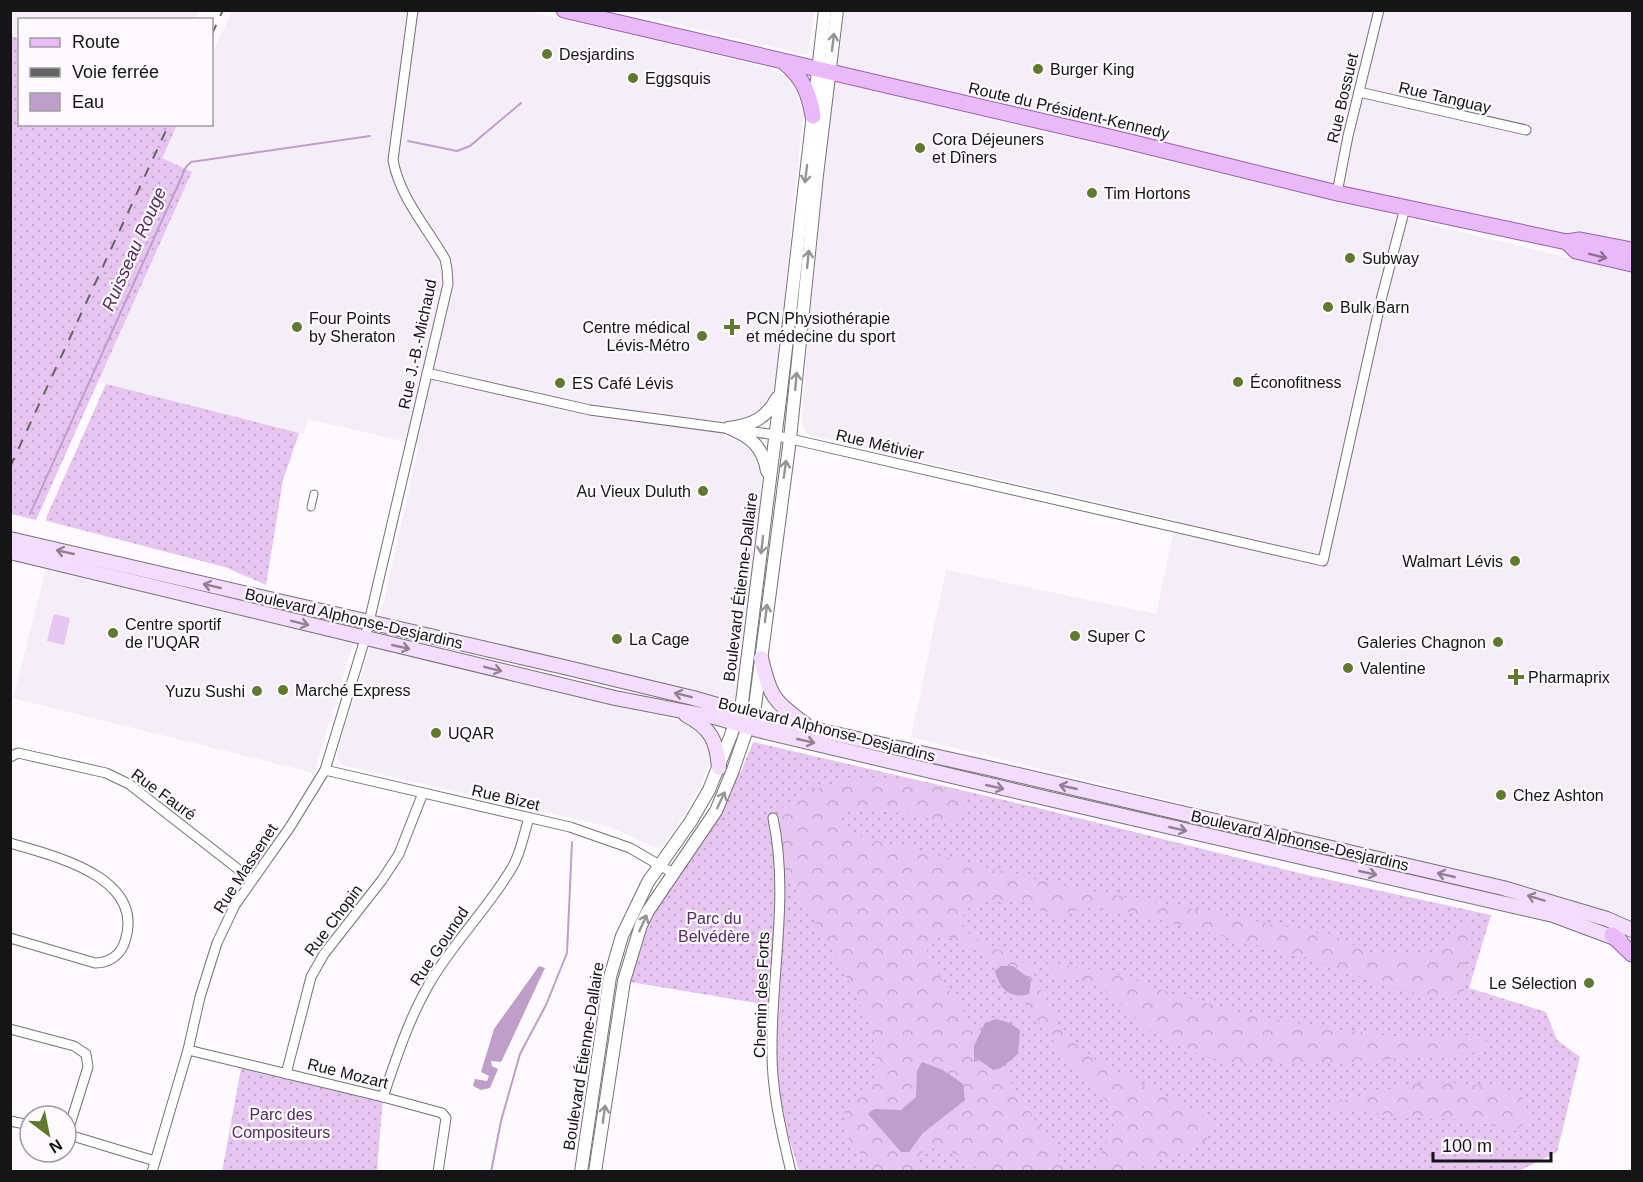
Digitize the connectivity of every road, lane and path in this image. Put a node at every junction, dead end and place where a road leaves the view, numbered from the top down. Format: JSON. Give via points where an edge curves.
{"nodes":[{"id":1,"x":413,"y":10,"type":"edge"},
{"id":2,"x":564,"y":10,"type":"edge"},
{"id":3,"x":825,"y":10,"type":"edge"},
{"id":4,"x":837,"y":10,"type":"edge"},
{"id":5,"x":1379,"y":10,"type":"edge"},
{"id":6,"x":785,"y":63,"type":"junction"},
{"id":7,"x":824,"y":72,"type":"junction"},
{"id":8,"x":1359,"y":92,"type":"junction"},
{"id":9,"x":813,"y":116,"type":"junction"},
{"id":10,"x":1526,"y":130,"type":"dead end"},
{"id":11,"x":1337,"y":193,"type":"junction"},
{"id":12,"x":1405,"y":208,"type":"junction"},
{"id":13,"x":1567,"y":242,"type":"junction"},
{"id":14,"x":1632,"y":250,"type":"edge"},
{"id":15,"x":1632,"y":264,"type":"edge"},
{"id":16,"x":427,"y":373,"type":"junction"},
{"id":17,"x":781,"y":391,"type":"junction"},
{"id":18,"x":729,"y":428,"type":"junction"},
{"id":19,"x":775,"y":435,"type":"junction"},
{"id":20,"x":790,"y":439,"type":"junction"},
{"id":21,"x":769,"y":487,"type":"junction"},
{"id":22,"x":314,"y":494,"type":"dead end"},
{"id":23,"x":311,"y":507,"type":"dead end"},
{"id":24,"x":10,"y":539,"type":"edge"},
{"id":25,"x":10,"y":552,"type":"edge"},
{"id":26,"x":369,"y":623,"type":"junction"},
{"id":27,"x":365,"y":639,"type":"junction"},
{"id":28,"x":761,"y":658,"type":"junction"},
{"id":29,"x":679,"y":711,"type":"junction"},
{"id":30,"x":744,"y":719,"type":"junction"},
{"id":31,"x":811,"y":729,"type":"junction"},
{"id":32,"x":10,"y":757,"type":"edge"},
{"id":33,"x":719,"y":768,"type":"junction"},
{"id":34,"x":325,"y":770,"type":"junction"},
{"id":35,"x":423,"y":793,"type":"junction"},
{"id":36,"x":529,"y":818,"type":"junction"},
{"id":37,"x":772,"y":818,"type":"dead end"},
{"id":38,"x":10,"y":843,"type":"edge"},
{"id":39,"x":660,"y":865,"type":"junction"},
{"id":40,"x":673,"y":873,"type":"junction"},
{"id":41,"x":252,"y":879,"type":"junction"},
{"id":42,"x":1632,"y":930,"type":"edge"},
{"id":43,"x":1612,"y":935,"type":"junction"},
{"id":44,"x":10,"y":938,"type":"edge"},
{"id":45,"x":1632,"y":946,"type":"edge"},
{"id":46,"x":1632,"y":954,"type":"edge"},
{"id":47,"x":10,"y":1029,"type":"edge"},
{"id":48,"x":188,"y":1050,"type":"junction"},
{"id":49,"x":286,"y":1074,"type":"junction"},
{"id":50,"x":383,"y":1097,"type":"junction"},
{"id":51,"x":76,"y":1104,"type":"edge"},
{"id":52,"x":78,"y":1138,"type":"edge"},
{"id":53,"x":155,"y":1161,"type":"junction"},
{"id":54,"x":152,"y":1172,"type":"edge"},
{"id":55,"x":438,"y":1172,"type":"edge"},
{"id":56,"x":581,"y":1172,"type":"edge"},
{"id":57,"x":595,"y":1172,"type":"edge"},
{"id":58,"x":791,"y":1172,"type":"edge"}],
"edges":[{"from":1,"to":16,"type":"street","name":"Rue J.-B.-Michaud","via":[[393,160],[402,191],[447,269],[448,284]]},
{"from":2,"to":6,"type":"main road","name":"Route du Président-Kennedy"},
{"from":3,"to":7,"type":"street","name":"Boulevard Étienne-Dallaire"},
{"from":7,"to":4,"type":"street","name":"Boulevard Étienne-Dallaire","one_way":true},
{"from":5,"to":8,"type":"street","name":"Rue Bossuet"},
{"from":6,"to":7,"type":"main road","name":"Route du Président-Kennedy"},
{"from":6,"to":9,"type":"main road","via":[[804,83]]},
{"from":7,"to":9,"type":"street","name":"Boulevard Étienne-Dallaire"},
{"from":7,"to":11,"type":"main road","name":"Route du Président-Kennedy"},
{"from":20,"to":7,"type":"street","name":"Boulevard Étienne-Dallaire","one_way":true},
{"from":8,"to":10,"type":"street","name":"Rue Tanguay"},
{"from":8,"to":11,"type":"street","name":"Rue Bossuet"},
{"from":9,"to":17,"type":"street","name":"Boulevard Étienne-Dallaire","one_way":true},
{"from":11,"to":12,"type":"main road","name":"Route du Président-Kennedy"},
{"from":12,"to":13,"type":"main road","name":"Route du Président-Kennedy"},
{"from":12,"to":20,"type":"street","name":"Rue Métivier","via":[[1323,561]]},
{"from":13,"to":14,"type":"main road","name":"Route du Président-Kennedy","via":[[1580,240]]},
{"from":13,"to":15,"type":"main road","name":"Route du Président-Kennedy","one_way":true,"via":[[1576,251]]},
{"from":16,"to":18,"type":"street","name":"Rue Métivier","via":[[590,410]]},
{"from":16,"to":26,"type":"street","name":"Rue J.-B.-Michaud"},
{"from":17,"to":18,"type":"street","via":[[761,418]]},
{"from":17,"to":19,"type":"street","name":"Boulevard Étienne-Dallaire"},
{"from":18,"to":19,"type":"street","name":"Rue Métivier"},
{"from":18,"to":21,"type":"street","via":[[750,437],[760,448]]},
{"from":19,"to":20,"type":"street","name":"Rue Métivier"},
{"from":19,"to":21,"type":"street","name":"Boulevard Étienne-Dallaire"},
{"from":28,"to":20,"type":"street","name":"Boulevard Étienne-Dallaire","one_way":true},
{"from":21,"to":30,"type":"street","name":"Boulevard Étienne-Dallaire","one_way":true},
{"from":22,"to":23,"type":"street"},
{"from":26,"to":24,"type":"main road","name":"Boulevard Alphonse-Desjardins","one_way":true},
{"from":25,"to":27,"type":"main road","name":"Boulevard Alphonse-Desjardins","one_way":true},
{"from":26,"to":27,"type":"street","name":"Rue Massenet"},
{"from":30,"to":26,"type":"main road","name":"Boulevard Alphonse-Desjardins","one_way":true,"via":[[585,672]]},
{"from":27,"to":29,"type":"main road","name":"Boulevard Alphonse-Desjardins","one_way":true},
{"from":27,"to":34,"type":"street","name":"Rue Massenet"},
{"from":28,"to":30,"type":"street","name":"Boulevard Étienne-Dallaire"},
{"from":28,"to":31,"type":"main road","via":[[772,696]]},
{"from":29,"to":30,"type":"main road","name":"Boulevard Alphonse-Desjardins"},
{"from":29,"to":33,"type":"main road","via":[[702,725],[712,738]]},
{"from":30,"to":31,"type":"main road","name":"Boulevard Alphonse-Desjardins"},
{"from":30,"to":33,"type":"street","name":"Boulevard Étienne-Dallaire"},
{"from":40,"to":30,"type":"street","name":"Boulevard Étienne-Dallaire","one_way":true,"via":[[716,811],[728,784]]},
{"from":30,"to":43,"type":"main road","name":"Boulevard Alphonse-Desjardins","one_way":true,"via":[[1056,801],[1553,915]]},
{"from":42,"to":31,"type":"main road","name":"Boulevard Alphonse-Desjardins","one_way":true,"via":[[1503,888]]},
{"from":32,"to":41,"type":"street","name":"Rue Fauré","via":[[18,753],[106,774],[129,784]]},
{"from":33,"to":39,"type":"street","name":"Boulevard Étienne-Dallaire","via":[[691,821]]},
{"from":34,"to":35,"type":"street","name":"Rue Bizet"},
{"from":34,"to":41,"type":"street","name":"Rue Massenet"},
{"from":35,"to":36,"type":"street","name":"Rue Bizet"},
{"from":35,"to":49,"type":"street","name":"Rue Chopin","via":[[399,854],[311,976]]},
{"from":36,"to":39,"type":"street","name":"Rue Bizet","via":[[620,844]]},
{"from":36,"to":50,"type":"street","name":"Rue Gounod","via":[[515,863],[428,986],[408,1026]]},
{"from":37,"to":58,"type":"street","name":"Chemin des Forts","via":[[779,847],[780,899],[772,1047],[777,1112]]},
{"from":38,"to":44,"type":"street","via":[[71,861],[87,870],[122,899],[129,924],[120,952],[104,963]]},
{"from":39,"to":40,"type":"street","name":"Rue Bizet"},
{"from":39,"to":56,"type":"street","name":"Boulevard Étienne-Dallaire","via":[[632,914],[613,964]]},
{"from":57,"to":40,"type":"street","name":"Boulevard Étienne-Dallaire","one_way":true,"via":[[624,976],[641,925]]},
{"from":41,"to":48,"type":"street","name":"Rue Massenet","via":[[217,943]]},
{"from":43,"to":45,"type":"main road","name":"Boulevard Alphonse-Desjardins"},
{"from":43,"to":46,"type":"main road"},
{"from":47,"to":51,"type":"street","via":[[74,1046],[86,1054],[88,1067]]},
{"from":48,"to":49,"type":"street","name":"Rue Mozart"},
{"from":48,"to":53,"type":"street","name":"Rue Massenet"},
{"from":49,"to":50,"type":"street","name":"Rue Mozart"},
{"from":50,"to":55,"type":"street","name":"Rue Mozart","via":[[442,1113],[446,1118]]},
{"from":52,"to":53,"type":"street"},
{"from":53,"to":54,"type":"street","name":"Rue Massenet"}]}
